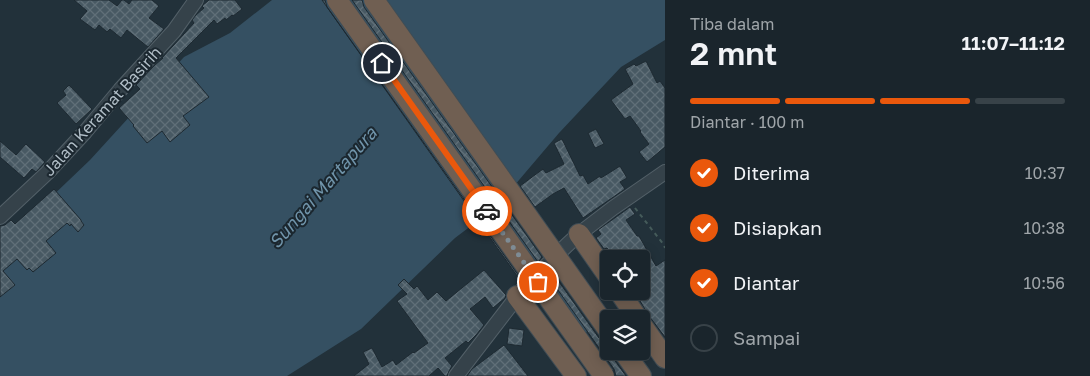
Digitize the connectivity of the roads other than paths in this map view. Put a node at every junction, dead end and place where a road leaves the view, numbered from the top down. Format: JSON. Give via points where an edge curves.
{"nodes":[{"id":1,"x":196,"y":0,"type":"edge"},
{"id":2,"x":337,"y":0,"type":"edge"},
{"id":3,"x":374,"y":0,"type":"edge"},
{"id":4,"x":665,"y":172,"type":"edge"},
{"id":5,"x":0,"y":217,"type":"edge"},
{"id":6,"x":579,"y":234,"type":"junction"},
{"id":7,"x":600,"y":264,"type":"edge"},
{"id":8,"x":518,"y":296,"type":"junction"},
{"id":9,"x":600,"y":318,"type":"edge"},
{"id":10,"x":650,"y":337,"type":"edge"},
{"id":11,"x":665,"y":358,"type":"edge"},
{"id":12,"x":629,"y":360,"type":"edge"},
{"id":13,"x":456,"y":376,"type":"edge"},
{"id":14,"x":576,"y":376,"type":"edge"},
{"id":15,"x":604,"y":376,"type":"edge"},
{"id":16,"x":641,"y":376,"type":"edge"}],
"edges":[{"from":1,"to":5,"type":"street","name":"Jalan Keramat Basirih","via":[[174,30],[73,146]]},
{"from":2,"to":15,"type":"highway","bridge":true},
{"from":3,"to":9,"type":"highway","bridge":true},
{"from":4,"to":6,"type":"street"},
{"from":6,"to":7,"type":"highway"},
{"from":6,"to":8,"type":"street"},
{"from":8,"to":13,"type":"street"},
{"from":8,"to":14,"type":"highway"},
{"from":10,"to":11,"type":"highway"},
{"from":12,"to":16,"type":"highway"}]}
